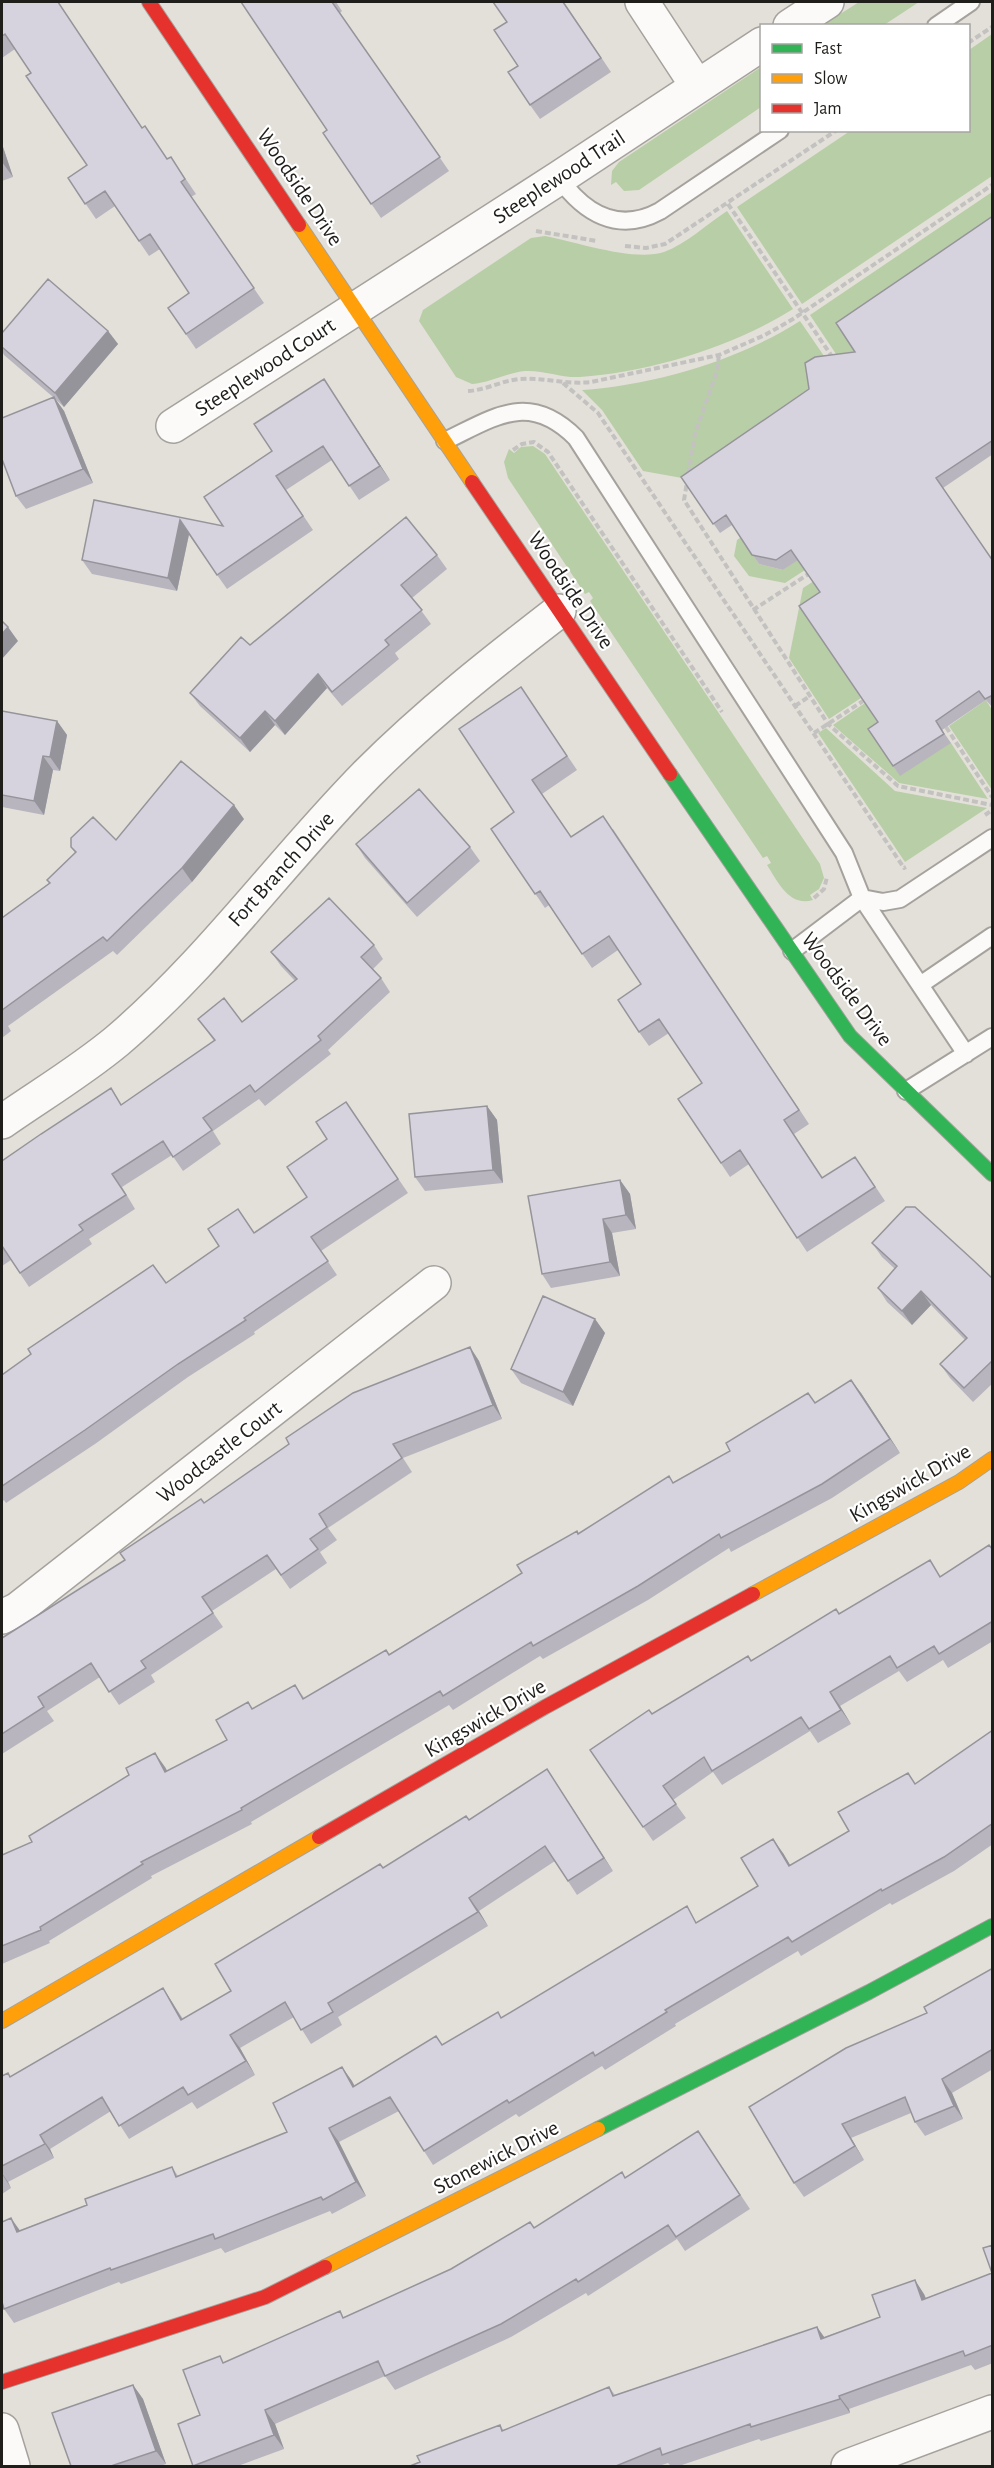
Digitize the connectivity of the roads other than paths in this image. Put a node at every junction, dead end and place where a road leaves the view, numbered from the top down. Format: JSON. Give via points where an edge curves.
{"nodes":[{"id":1,"x":149,"y":2,"type":"edge"},
{"id":2,"x":642,"y":2,"type":"edge"},
{"id":3,"x":827,"y":2,"type":"edge"},
{"id":4,"x":971,"y":2,"type":"edge"},
{"id":5,"x":793,"y":24,"type":"edge"},
{"id":6,"x":939,"y":24,"type":"edge"},
{"id":7,"x":760,"y":45,"type":"edge"},
{"id":8,"x":697,"y":86,"type":"junction"},
{"id":9,"x":777,"y":132,"type":"edge"},
{"id":10,"x":559,"y":178,"type":"junction"},
{"id":11,"x":356,"y":307,"type":"junction"},
{"id":12,"x":173,"y":426,"type":"dead end"},
{"id":13,"x":445,"y":441,"type":"junction"},
{"id":14,"x":559,"y":611,"type":"junction"},
{"id":15,"x":993,"y":838,"type":"edge"},
{"id":16,"x":862,"y":898,"type":"junction"},
{"id":17,"x":993,"y":936,"type":"edge"},
{"id":18,"x":792,"y":951,"type":"junction"},
{"id":19,"x":920,"y":985,"type":"junction"},
{"id":20,"x":993,"y":1037,"type":"edge"},
{"id":21,"x":966,"y":1054,"type":"junction"},
{"id":22,"x":906,"y":1091,"type":"junction"},
{"id":23,"x":2,"y":1122,"type":"edge"},
{"id":24,"x":993,"y":1174,"type":"edge"},
{"id":25,"x":434,"y":1283,"type":"dead end"},
{"id":26,"x":993,"y":1459,"type":"edge"},
{"id":27,"x":2,"y":1617,"type":"edge"},
{"id":28,"x":993,"y":1926,"type":"edge"},
{"id":29,"x":2,"y":2021,"type":"edge"},
{"id":30,"x":2,"y":2382,"type":"edge"},
{"id":31,"x":993,"y":2412,"type":"edge"},
{"id":32,"x":2,"y":2430,"type":"edge"},
{"id":33,"x":13,"y":2466,"type":"edge"},
{"id":34,"x":848,"y":2466,"type":"edge"}],
"edges":[{"from":1,"to":11,"type":"street","name":"Woodside Drive"},
{"from":2,"to":8,"type":"street"},
{"from":3,"to":5,"type":"street"},
{"from":4,"to":6,"type":"lane"},
{"from":7,"to":8,"type":"street","name":"Steeplewood Trail"},
{"from":8,"to":10,"type":"street","name":"Steeplewood Trail"},
{"from":9,"to":10,"type":"lane","via":[[643,219],[613,220],[595,214],[579,203]]},
{"from":10,"to":11,"type":"street","name":"Steeplewood Trail"},
{"from":11,"to":12,"type":"street","name":"Steeplewood Court"},
{"from":11,"to":13,"type":"street","name":"Woodside Drive"},
{"from":13,"to":14,"type":"street","name":"Woodside Drive"},
{"from":13,"to":16,"type":"lane","via":[[490,419],[530,411],[548,415],[576,438],[844,853]]},
{"from":14,"to":18,"type":"street","name":"Woodside Drive"},
{"from":14,"to":23,"type":"street","name":"Fort Branch Drive","via":[[455,691],[369,772],[192,970],[116,1042]]},
{"from":15,"to":16,"type":"lane","via":[[900,899],[883,902]]},
{"from":16,"to":18,"type":"lane"},
{"from":16,"to":19,"type":"lane"},
{"from":17,"to":19,"type":"lane"},
{"from":18,"to":22,"type":"street","name":"Woodside Drive","via":[[850,1036]]},
{"from":19,"to":21,"type":"lane"},
{"from":20,"to":21,"type":"lane"},
{"from":21,"to":22,"type":"lane"},
{"from":22,"to":24,"type":"street","name":"Woodside Drive"},
{"from":25,"to":27,"type":"street","name":"Woodcastle Court","via":[[18,1609]]},
{"from":26,"to":29,"type":"street","name":"Kingswick Drive","via":[[959,1482],[545,1707]]},
{"from":28,"to":30,"type":"street","name":"Stonewick Drive","via":[[265,2297]]},
{"from":31,"to":34,"type":"street"},
{"from":32,"to":33,"type":"street"}]}
